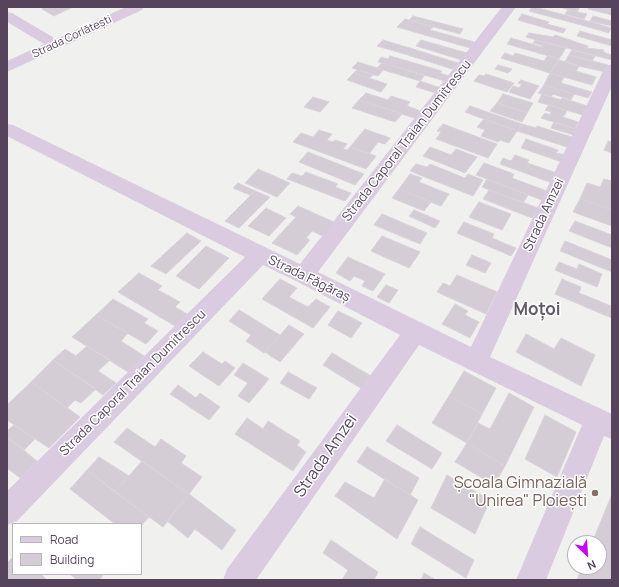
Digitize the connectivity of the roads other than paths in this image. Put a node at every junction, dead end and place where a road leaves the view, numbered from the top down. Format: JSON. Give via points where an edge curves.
{"nodes":[{"id":1,"x":137,"y":7,"type":"edge"},
{"id":2,"x":509,"y":7,"type":"edge"},
{"id":3,"x":7,"y":16,"type":"edge"},
{"id":4,"x":55,"y":45,"type":"junction"},
{"id":5,"x":7,"y":67,"type":"edge"},
{"id":6,"x":612,"y":69,"type":"edge"},
{"id":7,"x":7,"y":128,"type":"edge"},
{"id":8,"x":260,"y":255,"type":"junction"},
{"id":9,"x":304,"y":275,"type":"junction"},
{"id":10,"x":415,"y":332,"type":"junction"},
{"id":11,"x":476,"y":360,"type":"junction"},
{"id":12,"x":604,"y":424,"type":"edge"},
{"id":13,"x":7,"y":511,"type":"edge"},
{"id":14,"x":238,"y":580,"type":"edge"},
{"id":15,"x":531,"y":580,"type":"edge"}],
"edges":[{"from":1,"to":4,"type":"street","name":"Strada Corlătești"},
{"from":2,"to":9,"type":"street","name":"Strada Caporal Traian Dumitrescu"},
{"from":3,"to":4,"type":"street"},
{"from":4,"to":5,"type":"street","name":"Strada Corlătești"},
{"from":6,"to":11,"type":"street","name":"Strada Amzei"},
{"from":7,"to":8,"type":"street","name":"Strada Făgăraș"},
{"from":8,"to":9,"type":"street","name":"Strada Făgăraș"},
{"from":8,"to":13,"type":"street","name":"Strada Caporal Traian Dumitrescu"},
{"from":9,"to":10,"type":"street","name":"Strada Făgăraș"},
{"from":10,"to":11,"type":"street","name":"Strada Făgăraș"},
{"from":10,"to":14,"type":"street","name":"Strada Amzei"},
{"from":11,"to":12,"type":"street","name":"Strada Făgăraș"},
{"from":12,"to":15,"type":"street"}]}
